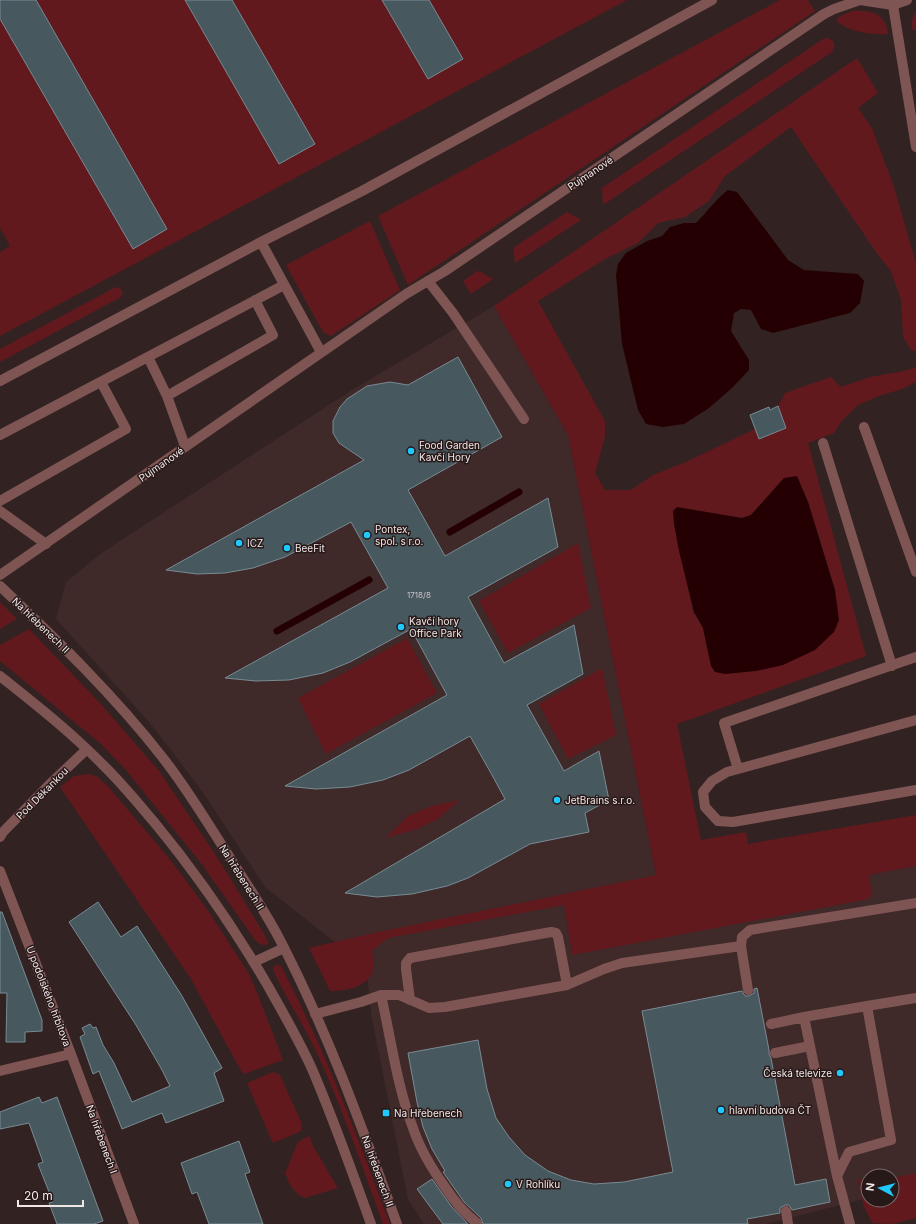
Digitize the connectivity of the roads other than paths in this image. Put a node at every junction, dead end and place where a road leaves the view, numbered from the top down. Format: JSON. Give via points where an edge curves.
{"nodes":[{"id":1,"x":712,"y":0,"type":"edge"},
{"id":2,"x":860,"y":0,"type":"edge"},
{"id":3,"x":907,"y":0,"type":"edge"},
{"id":4,"x":893,"y":4,"type":"junction"},
{"id":5,"x":916,"y":147,"type":"edge"},
{"id":6,"x":261,"y":242,"type":"junction"},
{"id":7,"x":428,"y":281,"type":"junction"},
{"id":8,"x":284,"y":285,"type":"junction"},
{"id":9,"x":255,"y":300,"type":"junction"},
{"id":10,"x":321,"y":352,"type":"junction"},
{"id":11,"x":148,"y":358,"type":"junction"},
{"id":12,"x":0,"y":380,"type":"edge"},
{"id":13,"x":101,"y":382,"type":"junction"},
{"id":14,"x":167,"y":396,"type":"junction"},
{"id":15,"x":524,"y":419,"type":"dead end"},
{"id":16,"x":864,"y":427,"type":"dead end"},
{"id":17,"x":0,"y":435,"type":"edge"},
{"id":18,"x":822,"y":443,"type":"dead end"},
{"id":19,"x":185,"y":446,"type":"junction"},
{"id":20,"x":0,"y":502,"type":"edge"},
{"id":21,"x":0,"y":511,"type":"edge"},
{"id":22,"x":46,"y":544,"type":"junction"},
{"id":23,"x":916,"y":572,"type":"edge"},
{"id":24,"x":0,"y":575,"type":"edge"},
{"id":25,"x":0,"y":586,"type":"edge"},
{"id":26,"x":916,"y":658,"type":"edge"},
{"id":27,"x":892,"y":666,"type":"junction"},
{"id":28,"x":0,"y":676,"type":"edge"},
{"id":29,"x":916,"y":720,"type":"edge"},
{"id":30,"x":86,"y":750,"type":"junction"},
{"id":31,"x":738,"y":769,"type":"junction"},
{"id":32,"x":916,"y":790,"type":"edge"},
{"id":33,"x":0,"y":837,"type":"edge"},
{"id":34,"x":0,"y":871,"type":"edge"},
{"id":35,"x":916,"y":903,"type":"edge"},
{"id":36,"x":741,"y":946,"type":"junction"},
{"id":37,"x":284,"y":948,"type":"junction"},
{"id":38,"x":254,"y":962,"type":"junction"},
{"id":39,"x":568,"y":985,"type":"junction"},
{"id":40,"x":748,"y":990,"type":"dead end"},
{"id":41,"x":381,"y":995,"type":"junction"},
{"id":42,"x":916,"y":998,"type":"edge"},
{"id":43,"x":410,"y":1000,"type":"junction"},
{"id":44,"x":867,"y":1006,"type":"junction"},
{"id":45,"x":316,"y":1014,"type":"junction"},
{"id":46,"x":804,"y":1017,"type":"junction"},
{"id":47,"x":771,"y":1024,"type":"dead end"},
{"id":48,"x":810,"y":1046,"type":"junction"},
{"id":49,"x":775,"y":1053,"type":"dead end"},
{"id":50,"x":71,"y":1054,"type":"junction"},
{"id":51,"x":0,"y":1071,"type":"edge"},
{"id":52,"x":837,"y":1176,"type":"junction"},
{"id":53,"x":786,"y":1211,"type":"dead end"},
{"id":54,"x":477,"y":1223,"type":"edge"},
{"id":55,"x":134,"y":1224,"type":"edge"},
{"id":56,"x":371,"y":1224,"type":"edge"},
{"id":57,"x":397,"y":1224,"type":"edge"},
{"id":58,"x":788,"y":1224,"type":"edge"},
{"id":59,"x":850,"y":1224,"type":"edge"}],
"edges":[{"from":1,"to":6,"type":"street","via":[[362,191]]},
{"from":2,"to":4,"type":"street"},
{"from":2,"to":7,"type":"street","name":"Pujmanové","via":[[824,14]]},
{"from":3,"to":4,"type":"street"},
{"from":4,"to":5,"type":"street"},
{"from":6,"to":8,"type":"street"},
{"from":6,"to":12,"type":"street"},
{"from":7,"to":10,"type":"street","name":"Pujmanové"},
{"from":7,"to":15,"type":"street","via":[[453,313]]},
{"from":8,"to":9,"type":"street"},
{"from":8,"to":10,"type":"street"},
{"from":9,"to":11,"type":"street"},
{"from":9,"to":14,"type":"street","via":[[273,335]]},
{"from":10,"to":19,"type":"street","name":"Pujmanové"},
{"from":11,"to":13,"type":"street"},
{"from":11,"to":14,"type":"street"},
{"from":13,"to":17,"type":"street"},
{"from":13,"to":20,"type":"street","via":[[126,429]]},
{"from":14,"to":19,"type":"street"},
{"from":16,"to":23,"type":"street"},
{"from":18,"to":27,"type":"street"},
{"from":19,"to":22,"type":"street","name":"Pujmanové"},
{"from":21,"to":22,"type":"street"},
{"from":22,"to":24,"type":"street","name":"Pujmanové"},
{"from":25,"to":37,"type":"street","name":"Na hřebenech Ⅱ","via":[[97,682],[164,759],[210,827]]},
{"from":26,"to":27,"type":"street"},
{"from":27,"to":31,"type":"street","via":[[724,723]]},
{"from":28,"to":30,"type":"street"},
{"from":29,"to":31,"type":"street"},
{"from":30,"to":33,"type":"street","name":"Pod Děkankou"},
{"from":30,"to":38,"type":"street","via":[[120,782],[175,848],[208,891]]},
{"from":31,"to":32,"type":"street","via":[[712,781],[704,792],[705,807],[718,821],[733,822]]},
{"from":34,"to":50,"type":"street","name":"U podolského hřbitova"},
{"from":35,"to":36,"type":"street","via":[[750,930],[742,937]]},
{"from":36,"to":39,"type":"street","via":[[622,963]]},
{"from":36,"to":40,"type":"street"},
{"from":37,"to":38,"type":"street"},
{"from":37,"to":45,"type":"street","name":"Na hřebenech Ⅱ"},
{"from":38,"to":56,"type":"street","via":[[292,1027],[312,1068]]},
{"from":39,"to":43,"type":"street","via":[[434,1008]]},
{"from":39,"to":43,"type":"street","via":[[558,937],[556,933],[551,932],[410,958],[406,963]]},
{"from":41,"to":43,"type":"street","via":[[399,995]]},
{"from":41,"to":45,"type":"street"},
{"from":41,"to":54,"type":"street","via":[[413,1129],[437,1176],[466,1214]]},
{"from":42,"to":44,"type":"street"},
{"from":44,"to":46,"type":"street"},
{"from":44,"to":52,"type":"street","via":[[891,1140],[849,1152]]},
{"from":45,"to":57,"type":"street","name":"Na hřebenech Ⅱ","via":[[352,1100]]},
{"from":46,"to":47,"type":"street"},
{"from":46,"to":48,"type":"street"},
{"from":48,"to":49,"type":"street"},
{"from":48,"to":52,"type":"street"},
{"from":50,"to":51,"type":"street","name":"U podolského hřbitova"},
{"from":50,"to":55,"type":"street","name":"Na hřebenech Ⅰ"},
{"from":52,"to":59,"type":"street"},
{"from":53,"to":58,"type":"street"}]}
